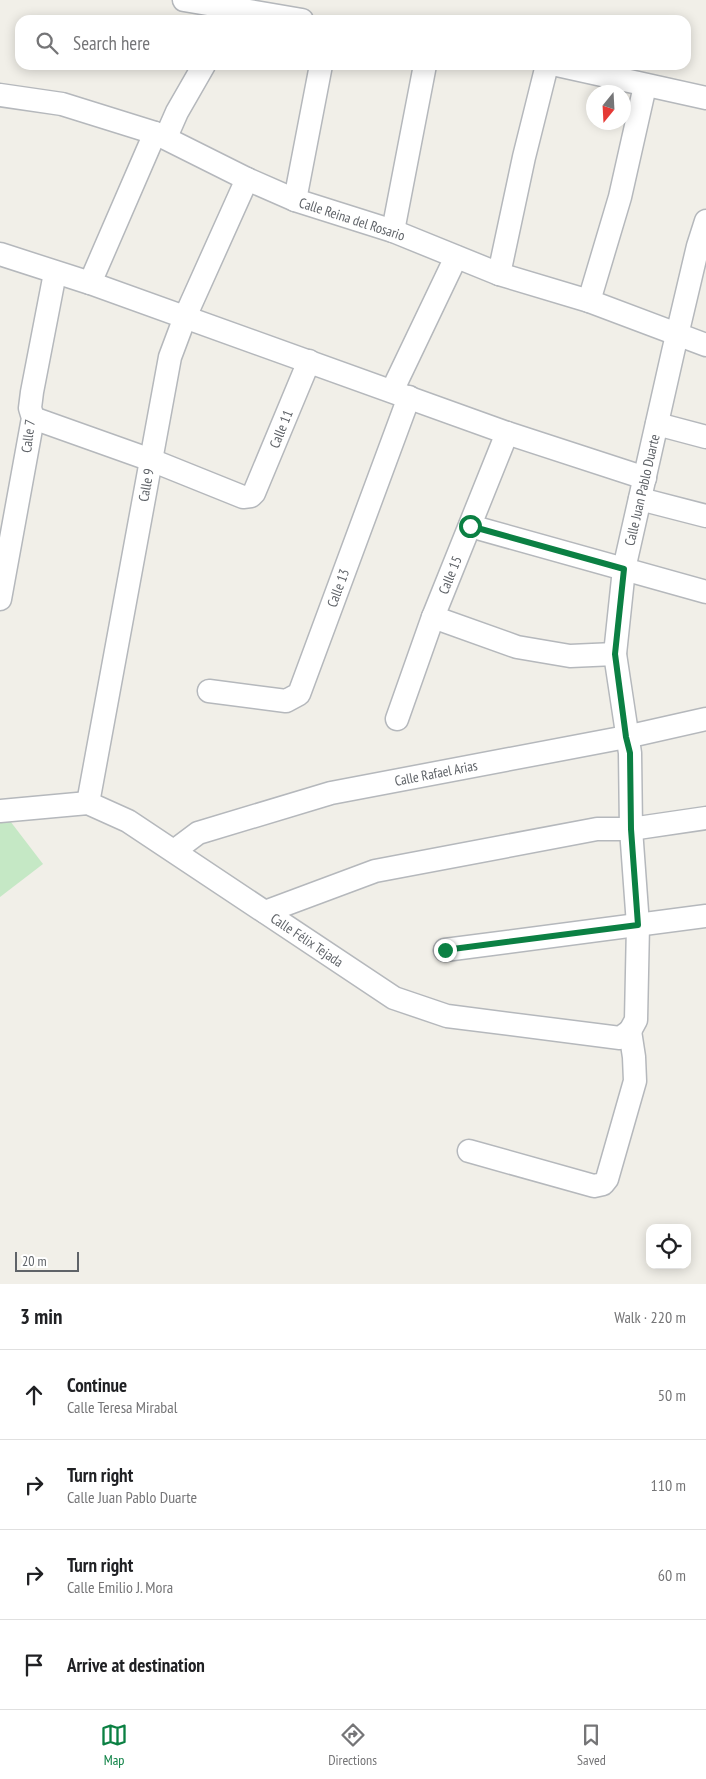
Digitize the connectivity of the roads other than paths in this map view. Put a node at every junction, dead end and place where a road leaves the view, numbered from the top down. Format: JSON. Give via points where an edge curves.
{"nodes":[{"id":1,"x":184,"y":0,"type":"edge"},
{"id":2,"x":226,"y":14,"type":"edge"},
{"id":3,"x":239,"y":15,"type":"edge"},
{"id":4,"x":201,"y":70,"type":"edge"},
{"id":5,"x":320,"y":70,"type":"edge"},
{"id":6,"x":424,"y":70,"type":"edge"},
{"id":7,"x":546,"y":70,"type":"edge"},
{"id":8,"x":578,"y":70,"type":"edge"},
{"id":9,"x":645,"y":86,"type":"junction"},
{"id":10,"x":0,"y":95,"type":"edge"},
{"id":11,"x":706,"y":98,"type":"edge"},
{"id":12,"x":161,"y":135,"type":"junction"},
{"id":13,"x":247,"y":179,"type":"junction"},
{"id":14,"x":295,"y":200,"type":"junction"},
{"id":15,"x":706,"y":221,"type":"edge"},
{"id":16,"x":393,"y":231,"type":"junction"},
{"id":17,"x":702,"y":247,"type":"edge"},
{"id":18,"x":0,"y":254,"type":"edge"},
{"id":19,"x":456,"y":257,"type":"junction"},
{"id":20,"x":54,"y":273,"type":"junction"},
{"id":21,"x":499,"y":274,"type":"junction"},
{"id":22,"x":90,"y":283,"type":"junction"},
{"id":23,"x":589,"y":301,"type":"junction"},
{"id":24,"x":185,"y":317,"type":"junction"},
{"id":25,"x":677,"y":336,"type":"junction"},
{"id":26,"x":706,"y":346,"type":"edge"},
{"id":27,"x":309,"y":361,"type":"junction"},
{"id":28,"x":401,"y":394,"type":"junction"},
{"id":29,"x":33,"y":418,"type":"junction"},
{"id":30,"x":657,"y":424,"type":"junction"},
{"id":31,"x":507,"y":433,"type":"junction"},
{"id":32,"x":706,"y":437,"type":"edge"},
{"id":33,"x":151,"y":460,"type":"junction"},
{"id":34,"x":642,"y":489,"type":"junction"},
{"id":35,"x":706,"y":516,"type":"edge"},
{"id":36,"x":470,"y":526,"type":"junction"},
{"id":37,"x":624,"y":569,"type":"junction"},
{"id":38,"x":706,"y":592,"type":"edge"},
{"id":39,"x":0,"y":599,"type":"edge"},
{"id":40,"x":433,"y":617,"type":"junction"},
{"id":41,"x":615,"y":654,"type":"junction"},
{"id":42,"x":209,"y":691,"type":"dead end"},
{"id":43,"x":398,"y":719,"type":"dead end"},
{"id":44,"x":706,"y":719,"type":"edge"},
{"id":45,"x":626,"y":737,"type":"junction"},
{"id":46,"x":88,"y":803,"type":"junction"},
{"id":47,"x":0,"y":811,"type":"edge"},
{"id":48,"x":706,"y":818,"type":"edge"},
{"id":49,"x":631,"y":829,"type":"junction"},
{"id":50,"x":174,"y":851,"type":"junction"},
{"id":51,"x":265,"y":912,"type":"junction"},
{"id":52,"x":706,"y":916,"type":"edge"},
{"id":53,"x":638,"y":925,"type":"junction"},
{"id":54,"x":445,"y":950,"type":"dead end"},
{"id":55,"x":630,"y":1031,"type":"junction"},
{"id":56,"x":469,"y":1151,"type":"dead end"}],
"edges":[{"from":1,"to":2,"type":"street"},
{"from":2,"to":3,"type":"street"},
{"from":4,"to":12,"type":"street"},
{"from":5,"to":14,"type":"street"},
{"from":6,"to":16,"type":"street"},
{"from":7,"to":21,"type":"street"},
{"from":8,"to":9,"type":"street"},
{"from":9,"to":11,"type":"street"},
{"from":9,"to":23,"type":"street","via":[[620,197]]},
{"from":10,"to":12,"type":"street","name":"Calle Reina del Rosario","via":[[62,104]]},
{"from":12,"to":13,"type":"street","name":"Calle Reina del Rosario"},
{"from":12,"to":22,"type":"street"},
{"from":13,"to":14,"type":"street","name":"Calle Reina del Rosario"},
{"from":13,"to":24,"type":"street","name":"Calle 9"},
{"from":14,"to":16,"type":"street","name":"Calle Reina del Rosario"},
{"from":15,"to":17,"type":"street","name":"Calle Juan Pablo Duarte"},
{"from":16,"to":19,"type":"street","name":"Calle Reina del Rosario"},
{"from":17,"to":25,"type":"street","name":"Calle Juan Pablo Duarte"},
{"from":18,"to":20,"type":"street"},
{"from":19,"to":21,"type":"street","name":"Calle Reina del Rosario"},
{"from":19,"to":28,"type":"street","name":"Calle 13"},
{"from":20,"to":22,"type":"street"},
{"from":20,"to":29,"type":"street","name":"Calle 7","via":[[32,392],[30,408]]},
{"from":21,"to":23,"type":"street","name":"Calle Reina del Rosario"},
{"from":22,"to":24,"type":"street"},
{"from":23,"to":25,"type":"street","name":"Calle Reina del Rosario"},
{"from":24,"to":27,"type":"street"},
{"from":24,"to":33,"type":"street","name":"Calle 9","via":[[170,357]]},
{"from":25,"to":26,"type":"street","name":"Calle Reina del Rosario"},
{"from":25,"to":30,"type":"street","name":"Calle Juan Pablo Duarte"},
{"from":27,"to":28,"type":"street"},
{"from":27,"to":33,"type":"street","name":"Calle 11","via":[[251,496],[242,496]]},
{"from":28,"to":31,"type":"street"},
{"from":28,"to":42,"type":"street","name":"Calle 13","via":[[298,694],[286,700]]},
{"from":29,"to":33,"type":"street"},
{"from":29,"to":39,"type":"street","name":"Calle 7"},
{"from":30,"to":32,"type":"street"},
{"from":30,"to":34,"type":"street","name":"Calle Juan Pablo Duarte"},
{"from":31,"to":34,"type":"street"},
{"from":31,"to":36,"type":"street","name":"Calle 15"},
{"from":33,"to":46,"type":"street","name":"Calle 9"},
{"from":34,"to":35,"type":"street"},
{"from":34,"to":37,"type":"street","name":"Calle Juan Pablo Duarte"},
{"from":36,"to":37,"type":"street"},
{"from":36,"to":40,"type":"street","name":"Calle 15"},
{"from":37,"to":38,"type":"street"},
{"from":37,"to":41,"type":"street","name":"Calle Juan Pablo Duarte"},
{"from":40,"to":41,"type":"street","via":[[517,646],[570,656]]},
{"from":40,"to":43,"type":"street","name":"Calle 15"},
{"from":41,"to":45,"type":"street","name":"Calle Juan Pablo Duarte"},
{"from":44,"to":45,"type":"street","name":"Calle Rafael Arias"},
{"from":45,"to":49,"type":"street","name":"Calle Juan Pablo Duarte","via":[[630,753]]},
{"from":45,"to":50,"type":"street","name":"Calle Rafael Arias","via":[[330,793],[198,834]]},
{"from":46,"to":47,"type":"street","name":"Calle Félix Tejada"},
{"from":46,"to":50,"type":"street","name":"Calle Félix Tejada","via":[[128,821]]},
{"from":48,"to":49,"type":"street"},
{"from":49,"to":51,"type":"street","via":[[597,829],[375,871]]},
{"from":49,"to":53,"type":"street","name":"Calle Juan Pablo Duarte"},
{"from":50,"to":51,"type":"street","name":"Calle Félix Tejada"},
{"from":51,"to":55,"type":"street","name":"Calle Félix Tejada","via":[[394,998],[447,1016],[620,1038]]},
{"from":52,"to":53,"type":"street"},
{"from":53,"to":54,"type":"street"},
{"from":53,"to":55,"type":"street","name":"Calle Juan Pablo Duarte","via":[[636,1020]]},
{"from":55,"to":56,"type":"street","via":[[635,1081],[603,1184],[594,1186]]}]}
